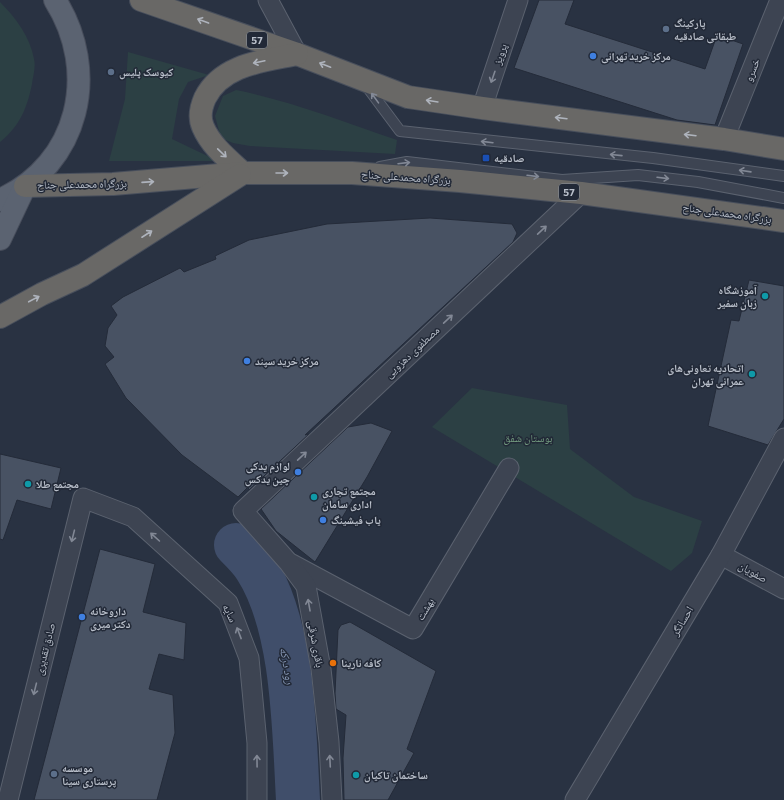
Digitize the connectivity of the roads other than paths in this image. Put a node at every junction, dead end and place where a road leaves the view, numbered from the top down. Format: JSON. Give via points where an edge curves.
{"nodes":[{"id":1,"x":55,"y":0,"type":"edge"},
{"id":2,"x":141,"y":0,"type":"edge"},
{"id":3,"x":268,"y":0,"type":"edge"},
{"id":4,"x":518,"y":0,"type":"edge"},
{"id":5,"x":780,"y":0,"type":"edge"},
{"id":6,"x":297,"y":54,"type":"junction"},
{"id":7,"x":361,"y":79,"type":"junction"},
{"id":8,"x":482,"y":108,"type":"junction"},
{"id":9,"x":724,"y":139,"type":"junction"},
{"id":10,"x":784,"y":149,"type":"edge"},
{"id":11,"x":243,"y":173,"type":"junction"},
{"id":12,"x":352,"y":173,"type":"junction"},
{"id":13,"x":784,"y":176,"type":"edge"},
{"id":14,"x":25,"y":186,"type":"junction"},
{"id":15,"x":581,"y":193,"type":"junction"},
{"id":16,"x":784,"y":198,"type":"edge"},
{"id":17,"x":0,"y":200,"type":"edge"},
{"id":18,"x":784,"y":221,"type":"edge"},
{"id":19,"x":0,"y":239,"type":"edge"},
{"id":20,"x":0,"y":317,"type":"edge"},
{"id":21,"x":784,"y":438,"type":"edge"},
{"id":22,"x":509,"y":468,"type":"dead end"},
{"id":23,"x":83,"y":498,"type":"joint"},
{"id":24,"x":243,"y":512,"type":"joint"},
{"id":25,"x":721,"y":555,"type":"junction"},
{"id":26,"x":289,"y":563,"type":"junction"},
{"id":27,"x":784,"y":589,"type":"edge"},
{"id":28,"x":8,"y":800,"type":"edge"},
{"id":29,"x":257,"y":800,"type":"edge"},
{"id":30,"x":332,"y":800,"type":"edge"},
{"id":31,"x":575,"y":800,"type":"edge"}],
"edges":[{"from":1,"to":14,"type":"main road","via":[[71,30],[78,55],[79,87],[76,106],[71,125],[53,158]]},
{"from":6,"to":2,"type":"highway","number":"57","one_way":true},
{"from":3,"to":6,"type":"street"},
{"from":4,"to":8,"type":"street","name":"پرویز","one_way":true},
{"from":5,"to":9,"type":"street","name":"خسرو"},
{"from":7,"to":6,"type":"highway","number":"57","one_way":true},
{"from":6,"to":11,"type":"highway","one_way":true,"via":[[228,72],[210,88],[201,108],[203,127],[217,148]]},
{"from":8,"to":7,"type":"highway","number":"57","one_way":true,"via":[[408,97]]},
{"from":13,"to":7,"type":"lane","one_way":true,"via":[[654,158],[400,132]]},
{"from":9,"to":8,"type":"highway","number":"57","one_way":true},
{"from":9,"to":10,"type":"highway","number":"57"},
{"from":11,"to":12,"type":"highway","name":"بزرگراه محمدعلی جناح","number":"57","one_way":true},
{"from":14,"to":11,"type":"highway","name":"بزرگراه محمدعلی جناح","number":"57","one_way":true,"via":[[113,184]]},
{"from":20,"to":11,"type":"highway","one_way":true,"via":[[83,275]]},
{"from":12,"to":15,"type":"highway","name":"بزرگراه محمدعلی جناح","number":"57"},
{"from":12,"to":16,"type":"lane","one_way":true,"via":[[407,162],[562,180],[638,175],[698,182]]},
{"from":14,"to":17,"type":"main road"},
{"from":14,"to":19,"type":"main road"},
{"from":15,"to":18,"type":"highway","name":"بزرگراه محمدعلی جناح","number":"57"},
{"from":24,"to":15,"type":"street","name":"مصطفوی دهزویی","one_way":true},
{"from":21,"to":25,"type":"street","name":"احسانگر"},
{"from":22,"to":26,"type":"street","name":"بهشت","via":[[413,629]]},
{"from":23,"to":28,"type":"street","name":"صادق تقدیری","one_way":true},
{"from":29,"to":23,"type":"street","name":"سایه","one_way":true,"via":[[257,743],[249,658],[228,603],[133,517]]},
{"from":24,"to":26,"type":"street","name":"باقری شرقی"},
{"from":25,"to":27,"type":"street","name":"صفویان"},
{"from":25,"to":31,"type":"street","name":"احسانگر"},
{"from":30,"to":26,"type":"street","name":"باقری شرقی","one_way":true,"via":[[321,669],[306,586]]}]}
